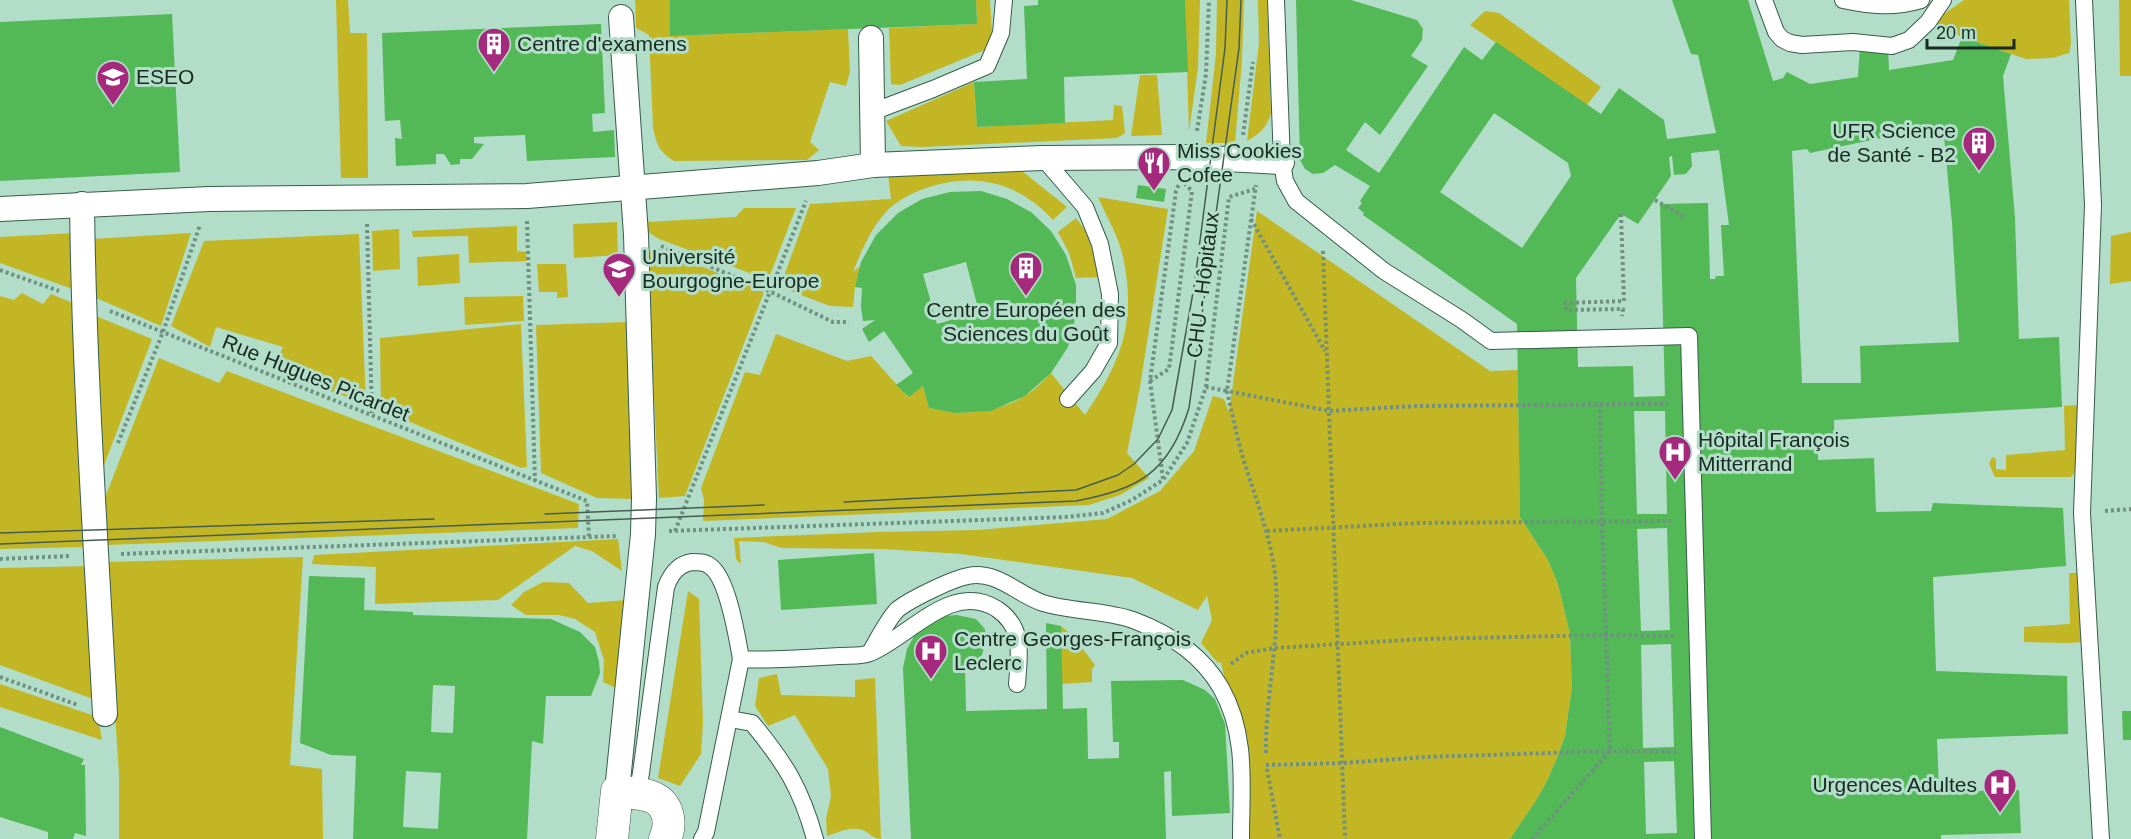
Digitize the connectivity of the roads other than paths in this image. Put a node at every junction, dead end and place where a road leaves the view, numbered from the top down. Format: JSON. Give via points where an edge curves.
{"nodes":[{"id":1,"x":1004,"y":0,"type":"edge"},
{"id":2,"x":1276,"y":0,"type":"edge"},
{"id":3,"x":1764,"y":0,"type":"edge"},
{"id":4,"x":1844,"y":0,"type":"edge"},
{"id":5,"x":1921,"y":0,"type":"edge"},
{"id":6,"x":1943,"y":0,"type":"edge"},
{"id":7,"x":2085,"y":0,"type":"edge"},
{"id":8,"x":620,"y":8,"type":"edge"},
{"id":9,"x":871,"y":38,"type":"dead end"},
{"id":10,"x":872,"y":112,"type":"junction"},
{"id":11,"x":1043,"y":158,"type":"junction"},
{"id":12,"x":1260,"y":161,"type":"junction"},
{"id":13,"x":873,"y":165,"type":"junction"},
{"id":14,"x":633,"y":188,"type":"junction"},
{"id":15,"x":82,"y":204,"type":"junction"},
{"id":16,"x":0,"y":209,"type":"edge"},
{"id":17,"x":1068,"y":399,"type":"dead end"},
{"id":18,"x":869,"y":654,"type":"junction"},
{"id":19,"x":741,"y":659,"type":"junction"},
{"id":20,"x":1017,"y":684,"type":"dead end"},
{"id":21,"x":105,"y":714,"type":"road end"},
{"id":22,"x":730,"y":719,"type":"junction"},
{"id":23,"x":627,"y":793,"type":"junction"},
{"id":24,"x":612,"y":839,"type":"edge"},
{"id":25,"x":665,"y":839,"type":"edge"},
{"id":26,"x":702,"y":839,"type":"edge"},
{"id":27,"x":814,"y":839,"type":"edge"},
{"id":28,"x":1241,"y":839,"type":"edge"},
{"id":29,"x":1703,"y":839,"type":"edge"},
{"id":30,"x":2101,"y":839,"type":"edge"}],
"edges":[{"from":1,"to":10,"type":"lane","via":[[1001,33],[987,66]]},
{"from":2,"to":12,"type":"lane"},
{"from":3,"to":6,"type":"lane","via":[[1776,32],[1790,43],[1892,46],[1909,40]]},
{"from":4,"to":5,"type":"lane","via":[[1881,7]]},
{"from":7,"to":30,"type":"lane","via":[[2092,205],[2082,513]]},
{"from":8,"to":14,"type":"street"},
{"from":9,"to":10,"type":"street"},
{"from":10,"to":13,"type":"street"},
{"from":11,"to":12,"type":"street","via":[[1188,157]]},
{"from":11,"to":13,"type":"street"},
{"from":11,"to":17,"type":"lane","via":[[1085,207],[1100,244],[1110,294],[1109,343],[1093,371]]},
{"from":12,"to":29,"type":"lane","via":[[1285,181],[1296,201],[1384,271],[1491,341],[1689,336]]},
{"from":13,"to":14,"type":"street"},
{"from":14,"to":15,"type":"street","via":[[527,196]]},
{"from":14,"to":23,"type":"street","via":[[644,498]]},
{"from":15,"to":16,"type":"street"},
{"from":15,"to":21,"type":"street","via":[[92,508]]},
{"from":18,"to":19,"type":"lane"},
{"from":18,"to":20,"type":"lane","via":[[945,606],[961,600],[989,604],[1007,616],[1020,642]]},
{"from":18,"to":28,"type":"lane","via":[[897,609],[951,580],[971,575],[995,578],[1042,603],[1132,620],[1184,645],[1213,676],[1236,721],[1242,757]]},
{"from":19,"to":22,"type":"lane"},
{"from":19,"to":23,"type":"lane","via":[[729,601],[718,574],[710,565],[700,562],[679,567],[666,587],[643,765]]},
{"from":22,"to":26,"type":"lane"},
{"from":22,"to":27,"type":"lane","via":[[752,723],[788,770]]},
{"from":23,"to":24,"type":"street"},
{"from":23,"to":25,"type":"street","via":[[653,797],[666,810],[670,828]]}]}
